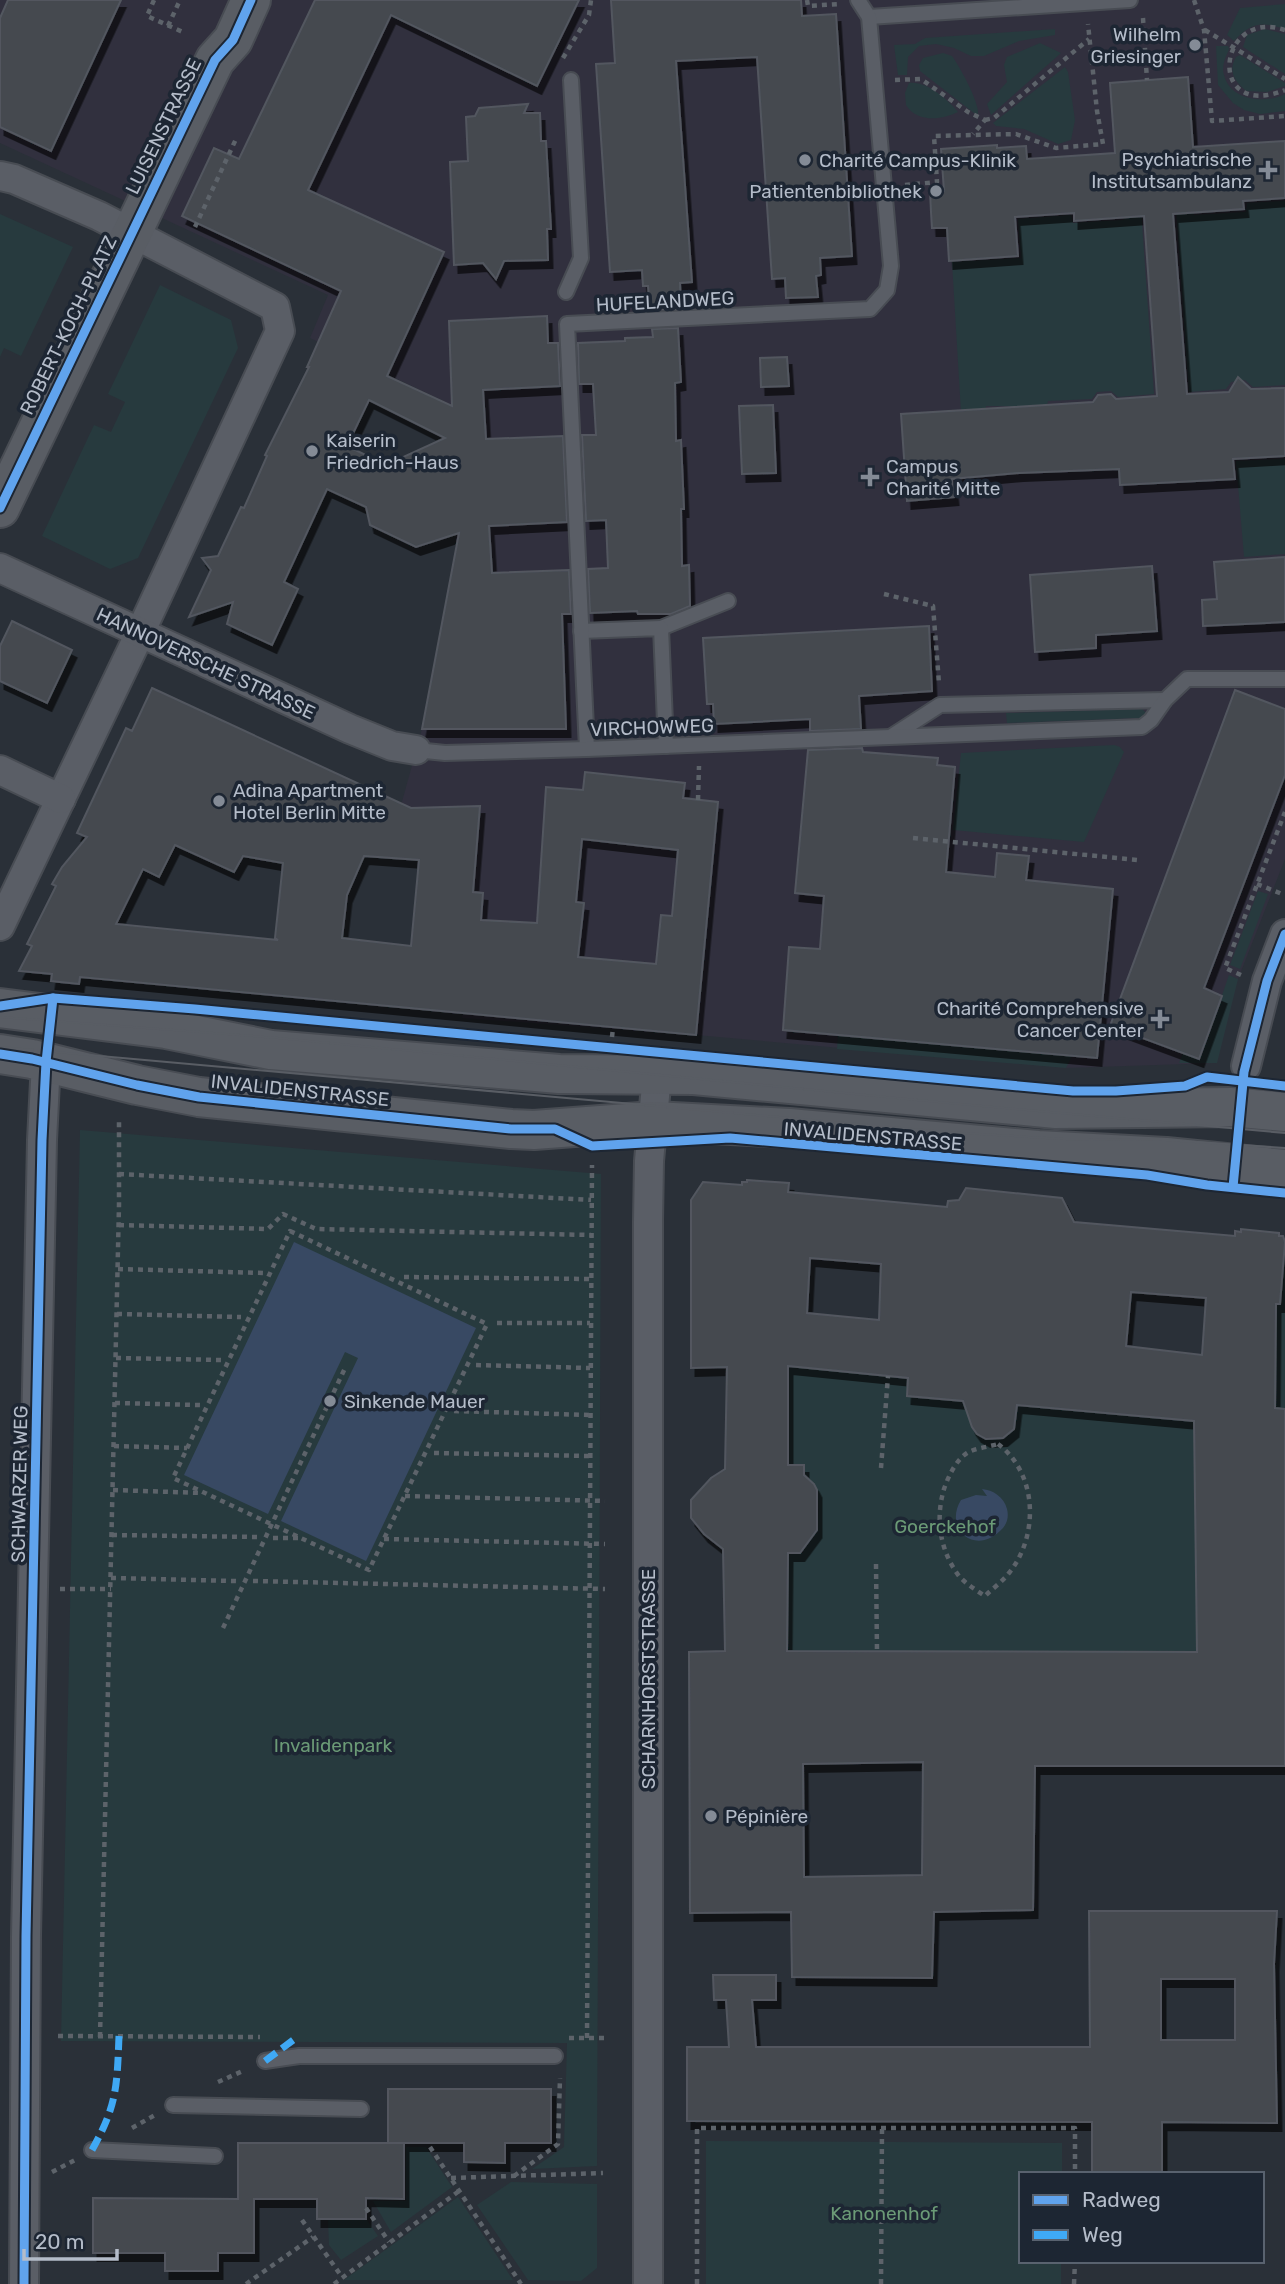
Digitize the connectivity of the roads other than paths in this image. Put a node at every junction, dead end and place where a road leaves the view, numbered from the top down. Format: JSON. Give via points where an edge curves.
{"nodes":[{"id":1,"x":251,"y":0,"type":"edge"},
{"id":2,"x":1130,"y":0,"type":"edge"},
{"id":3,"x":858,"y":2,"type":"edge"},
{"id":4,"x":869,"y":17,"type":"junction"},
{"id":5,"x":571,"y":80,"type":"dead end"},
{"id":6,"x":0,"y":176,"type":"edge"},
{"id":7,"x":131,"y":234,"type":"junction"},
{"id":8,"x":566,"y":292,"type":"dead end"},
{"id":9,"x":0,"y":508,"type":"edge"},
{"id":10,"x":0,"y":568,"type":"edge"},
{"id":11,"x":729,"y":601,"type":"dead end"},
{"id":12,"x":661,"y":628,"type":"junction"},
{"id":13,"x":581,"y":631,"type":"junction"},
{"id":14,"x":140,"y":633,"type":"junction"},
{"id":15,"x":1285,"y":679,"type":"edge"},
{"id":16,"x":1165,"y":700,"type":"junction"},
{"id":17,"x":890,"y":738,"type":"junction"},
{"id":18,"x":666,"y":746,"type":"junction"},
{"id":19,"x":587,"y":749,"type":"junction"},
{"id":20,"x":416,"y":750,"type":"joint"},
{"id":21,"x":0,"y":770,"type":"edge"},
{"id":22,"x":61,"y":799,"type":"junction"},
{"id":23,"x":0,"y":926,"type":"edge"},
{"id":24,"x":1285,"y":934,"type":"edge"},
{"id":25,"x":0,"y":1008,"type":"edge"},
{"id":26,"x":51,"y":1015,"type":"junction"},
{"id":27,"x":0,"y":1054,"type":"edge"},
{"id":28,"x":46,"y":1062,"type":"junction"},
{"id":29,"x":1246,"y":1066,"type":"dead end"},
{"id":30,"x":657,"y":1075,"type":"junction"},
{"id":31,"x":1285,"y":1112,"type":"edge"},
{"id":32,"x":654,"y":1121,"type":"junction"},
{"id":33,"x":1285,"y":1169,"type":"edge"},
{"id":34,"x":555,"y":2056,"type":"dead end"},
{"id":35,"x":265,"y":2060,"type":"road end"},
{"id":36,"x":173,"y":2105,"type":"road end"},
{"id":37,"x":361,"y":2109,"type":"dead end"},
{"id":38,"x":92,"y":2150,"type":"road end"},
{"id":39,"x":215,"y":2156,"type":"dead end"},
{"id":40,"x":24,"y":2284,"type":"edge"},
{"id":41,"x":648,"y":2284,"type":"edge"}],
"edges":[{"from":1,"to":7,"type":"main road","name":"LUISENSTRASSE","via":[[233,40],[215,60]]},
{"from":2,"to":4,"type":"lane"},
{"from":3,"to":4,"type":"lane"},
{"from":4,"to":13,"type":"lane","name":"HUFELANDWEG","via":[[891,266],[887,290],[870,309],[567,324]]},
{"from":5,"to":8,"type":"lane","via":[[581,258]]},
{"from":6,"to":7,"type":"street","name":"ROBERT-KOCH-PLATZ"},
{"from":7,"to":9,"type":"main road","name":"ROBERT-KOCH-PLATZ"},
{"from":7,"to":14,"type":"street","name":"ROBERT-KOCH-PLATZ","via":[[275,307],[279,331]]},
{"from":10,"to":14,"type":"street","name":"HANNOVERSCHE STRASSE"},
{"from":11,"to":12,"type":"lane"},
{"from":12,"to":13,"type":"lane"},
{"from":12,"to":18,"type":"lane"},
{"from":13,"to":19,"type":"lane","name":"HUFELANDWEG"},
{"from":14,"to":20,"type":"street","name":"HANNOVERSCHE STRASSE","via":[[350,729]]},
{"from":14,"to":22,"type":"street"},
{"from":15,"to":16,"type":"lane","name":"VIRCHOWWEG","via":[[1187,679]]},
{"from":16,"to":17,"type":"lane","via":[[940,705]]},
{"from":16,"to":17,"type":"lane","name":"VIRCHOWWEG","via":[[1142,727]]},
{"from":17,"to":18,"type":"lane","name":"VIRCHOWWEG"},
{"from":18,"to":19,"type":"lane","name":"VIRCHOWWEG"},
{"from":19,"to":20,"type":"lane","name":"VIRCHOWWEG"},
{"from":21,"to":22,"type":"street"},
{"from":22,"to":23,"type":"street"},
{"from":24,"to":29,"type":"street"},
{"from":25,"to":26,"type":"main road","name":"INVALIDENSTRASSE"},
{"from":26,"to":28,"type":"main road"},
{"from":26,"to":30,"type":"main road","name":"INVALIDENSTRASSE","via":[[166,1029],[271,1050],[559,1074]]},
{"from":27,"to":28,"type":"main road","name":"INVALIDENSTRASSE"},
{"from":28,"to":32,"type":"main road","name":"INVALIDENSTRASSE","via":[[211,1099],[512,1129]]},
{"from":28,"to":40,"type":"street","name":"SCHWARZER WEG","via":[[26,1936]]},
{"from":30,"to":31,"type":"main road","name":"INVALIDENSTRASSE","via":[[1056,1109],[1230,1107]]},
{"from":30,"to":32,"type":"street","name":"SCHARNHORSTSTRASSE"},
{"from":32,"to":33,"type":"main road","name":"INVALIDENSTRASSE"},
{"from":32,"to":41,"type":"street","name":"SCHARNHORSTSTRASSE","via":[[648,1221]]},
{"from":34,"to":35,"type":"lane","via":[[299,2056]]},
{"from":36,"to":37,"type":"lane"},
{"from":38,"to":39,"type":"lane"}]}
